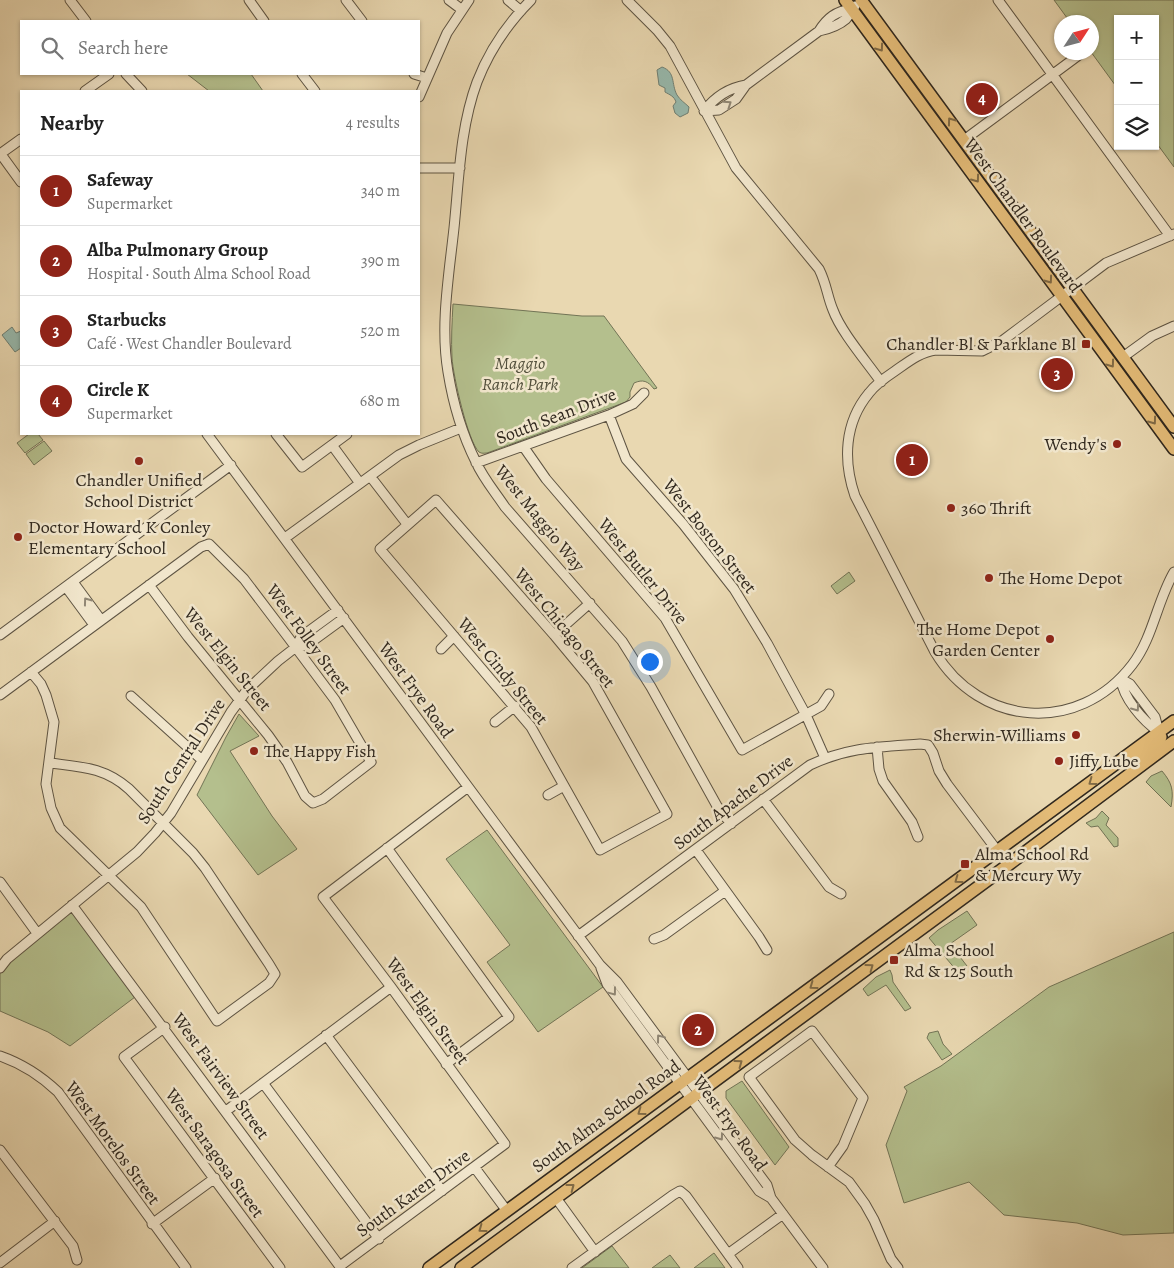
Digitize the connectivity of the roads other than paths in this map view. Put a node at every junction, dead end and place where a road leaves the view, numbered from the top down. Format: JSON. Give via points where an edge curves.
{"nodes":[{"id":1,"x":70,"y":0,"type":"edge"},
{"id":2,"x":249,"y":0,"type":"edge"},
{"id":3,"x":346,"y":0,"type":"edge"},
{"id":4,"x":449,"y":0,"type":"edge"},
{"id":5,"x":469,"y":0,"type":"edge"},
{"id":6,"x":508,"y":0,"type":"edge"},
{"id":7,"x":531,"y":0,"type":"edge"},
{"id":8,"x":627,"y":0,"type":"edge"},
{"id":9,"x":998,"y":0,"type":"edge"},
{"id":10,"x":857,"y":2,"type":"edge"},
{"id":11,"x":462,"y":9,"type":"junction"},
{"id":12,"x":520,"y":11,"type":"junction"},
{"id":13,"x":85,"y":20,"type":"edge"},
{"id":14,"x":263,"y":20,"type":"edge"},
{"id":15,"x":361,"y":20,"type":"edge"},
{"id":16,"x":1073,"y":60,"type":"edge"},
{"id":17,"x":108,"y":75,"type":"edge"},
{"id":18,"x":127,"y":75,"type":"edge"},
{"id":19,"x":303,"y":75,"type":"edge"},
{"id":20,"x":417,"y":75,"type":"edge"},
{"id":21,"x":1053,"y":75,"type":"junction"},
{"id":22,"x":426,"y":78,"type":"junction"},
{"id":23,"x":86,"y":90,"type":"edge"},
{"id":24,"x":141,"y":90,"type":"edge"},
{"id":25,"x":314,"y":90,"type":"edge"},
{"id":26,"x":420,"y":94,"type":"edge"},
{"id":27,"x":704,"y":111,"type":"junction"},
{"id":28,"x":20,"y":140,"type":"edge"},
{"id":29,"x":964,"y":140,"type":"junction"},
{"id":30,"x":0,"y":154,"type":"edge"},
{"id":31,"x":420,"y":168,"type":"edge"},
{"id":32,"x":460,"y":168,"type":"junction"},
{"id":33,"x":20,"y":181,"type":"edge"},
{"id":34,"x":1172,"y":235,"type":"edge"},
{"id":35,"x":1066,"y":292,"type":"junction"},
{"id":36,"x":1174,"y":326,"type":"edge"},
{"id":37,"x":1122,"y":358,"type":"junction"},
{"id":38,"x":881,"y":382,"type":"junction"},
{"id":39,"x":644,"y":393,"type":"dead end"},
{"id":40,"x":609,"y":415,"type":"junction"},
{"id":41,"x":1174,"y":427,"type":"edge"},
{"id":42,"x":461,"y":428,"type":"junction"},
{"id":43,"x":208,"y":435,"type":"edge"},
{"id":44,"x":277,"y":435,"type":"edge"},
{"id":45,"x":346,"y":435,"type":"edge"},
{"id":46,"x":1170,"y":435,"type":"edge"},
{"id":47,"x":332,"y":445,"type":"junction"},
{"id":48,"x":523,"y":446,"type":"junction"},
{"id":49,"x":1174,"y":449,"type":"edge"},
{"id":50,"x":476,"y":463,"type":"junction"},
{"id":51,"x":230,"y":465,"type":"junction"},
{"id":52,"x":370,"y":476,"type":"junction"},
{"id":53,"x":359,"y":482,"type":"junction"},
{"id":54,"x":408,"y":524,"type":"junction"},
{"id":55,"x":285,"y":538,"type":"junction"},
{"id":56,"x":1174,"y":572,"type":"edge"},
{"id":57,"x":69,"y":584,"type":"junction"},
{"id":58,"x":149,"y":585,"type":"junction"},
{"id":59,"x":590,"y":603,"type":"junction"},
{"id":60,"x":338,"y":610,"type":"junction"},
{"id":61,"x":344,"y":618,"type":"junction"},
{"id":62,"x":97,"y":623,"type":"junction"},
{"id":63,"x":0,"y":635,"type":"edge"},
{"id":64,"x":554,"y":635,"type":"junction"},
{"id":65,"x":454,"y":636,"type":"junction"},
{"id":66,"x":296,"y":647,"type":"junction"},
{"id":67,"x":441,"y":649,"type":"dead end"},
{"id":68,"x":31,"y":672,"type":"junction"},
{"id":69,"x":1121,"y":679,"type":"junction"},
{"id":70,"x":829,"y":694,"type":"dead end"},
{"id":71,"x":0,"y":695,"type":"edge"},
{"id":72,"x":131,"y":696,"type":"dead end"},
{"id":73,"x":240,"y":700,"type":"junction"},
{"id":74,"x":515,"y":706,"type":"junction"},
{"id":75,"x":806,"y":715,"type":"junction"},
{"id":76,"x":1174,"y":721,"type":"edge"},
{"id":77,"x":495,"y":722,"type":"dead end"},
{"id":78,"x":1159,"y":732,"type":"junction"},
{"id":79,"x":1174,"y":741,"type":"edge"},
{"id":80,"x":877,"y":747,"type":"junction"},
{"id":81,"x":825,"y":758,"type":"junction"},
{"id":82,"x":202,"y":760,"type":"junction"},
{"id":83,"x":50,"y":763,"type":"junction"},
{"id":84,"x":1121,"y":780,"type":"junction"},
{"id":85,"x":36,"y":781,"type":"dead end"},
{"id":86,"x":46,"y":784,"type":"junction"},
{"id":87,"x":564,"y":786,"type":"junction"},
{"id":88,"x":468,"y":787,"type":"junction"},
{"id":89,"x":548,"y":795,"type":"dead end"},
{"id":90,"x":763,"y":799,"type":"junction"},
{"id":91,"x":312,"y":803,"type":"joint"},
{"id":92,"x":164,"y":824,"type":"junction"},
{"id":93,"x":731,"y":824,"type":"junction"},
{"id":94,"x":918,"y":836,"type":"dead end"},
{"id":95,"x":387,"y":848,"type":"junction"},
{"id":96,"x":600,"y":850,"type":"joint"},
{"id":97,"x":696,"y":850,"type":"junction"},
{"id":98,"x":997,"y":851,"type":"junction"},
{"id":99,"x":1008,"y":865,"type":"junction"},
{"id":100,"x":109,"y":875,"type":"junction"},
{"id":101,"x":0,"y":882,"type":"edge"},
{"id":102,"x":725,"y":891,"type":"junction"},
{"id":103,"x":9,"y":894,"type":"junction"},
{"id":104,"x":841,"y":894,"type":"dead end"},
{"id":105,"x":0,"y":900,"type":"edge"},
{"id":106,"x":72,"y":905,"type":"junction"},
{"id":107,"x":37,"y":933,"type":"junction"},
{"id":108,"x":578,"y":936,"type":"junction"},
{"id":109,"x":654,"y":938,"type":"dead end"},
{"id":110,"x":767,"y":950,"type":"dead end"},
{"id":111,"x":0,"y":968,"type":"edge"},
{"id":112,"x":391,"y":987,"type":"junction"},
{"id":113,"x":165,"y":1028,"type":"junction"},
{"id":114,"x":326,"y":1035,"type":"junction"},
{"id":115,"x":0,"y":1056,"type":"edge"},
{"id":116,"x":446,"y":1064,"type":"junction"},
{"id":117,"x":685,"y":1080,"type":"junction"},
{"id":118,"x":264,"y":1083,"type":"junction"},
{"id":119,"x":695,"y":1095,"type":"junction"},
{"id":120,"x":226,"y":1111,"type":"junction"},
{"id":121,"x":505,"y":1144,"type":"joint"},
{"id":122,"x":1,"y":1152,"type":"edge"},
{"id":123,"x":828,"y":1167,"type":"junction"},
{"id":124,"x":475,"y":1168,"type":"junction"},
{"id":125,"x":215,"y":1178,"type":"junction"},
{"id":126,"x":442,"y":1191,"type":"junction"},
{"id":127,"x":556,"y":1198,"type":"junction"},
{"id":128,"x":507,"y":1211,"type":"junction"},
{"id":129,"x":783,"y":1214,"type":"junction"},
{"id":130,"x":55,"y":1221,"type":"junction"},
{"id":131,"x":152,"y":1224,"type":"junction"},
{"id":132,"x":378,"y":1239,"type":"junction"},
{"id":133,"x":595,"y":1252,"type":"junction"},
{"id":134,"x":728,"y":1254,"type":"junction"},
{"id":135,"x":76,"y":1260,"type":"dead end"},
{"id":136,"x":0,"y":1263,"type":"edge"},
{"id":137,"x":340,"y":1267,"type":"edge"},
{"id":138,"x":186,"y":1268,"type":"edge"},
{"id":139,"x":280,"y":1268,"type":"edge"},
{"id":140,"x":429,"y":1268,"type":"edge"},
{"id":141,"x":461,"y":1268,"type":"edge"},
{"id":142,"x":572,"y":1268,"type":"edge"},
{"id":143,"x":738,"y":1268,"type":"edge"},
{"id":144,"x":823,"y":1268,"type":"edge"},
{"id":145,"x":898,"y":1268,"type":"edge"}],
"edges":[{"from":1,"to":13,"type":"street"},
{"from":2,"to":14,"type":"street"},
{"from":3,"to":15,"type":"street"},
{"from":4,"to":11,"type":"street"},
{"from":5,"to":11,"type":"street"},
{"from":6,"to":12,"type":"street"},
{"from":7,"to":12,"type":"street","name":"West Maggio Way"},
{"from":8,"to":27,"type":"street","via":[[670,46]]},
{"from":9,"to":21,"type":"street"},
{"from":10,"to":27,"type":"street","via":[[847,19],[819,32],[746,85],[734,86],[713,100]]},
{"from":29,"to":10,"type":"main road","name":"West Chandler Boulevard","one_way":true},
{"from":10,"to":35,"type":"main road","name":"West Chandler Boulevard","one_way":true},
{"from":11,"to":22,"type":"street"},
{"from":12,"to":32,"type":"street","name":"West Maggio Way","via":[[491,53],[477,82],[466,123]]},
{"from":16,"to":21,"type":"street"},
{"from":17,"to":23,"type":"street"},
{"from":18,"to":24,"type":"street"},
{"from":19,"to":25,"type":"street"},
{"from":20,"to":22,"type":"street"},
{"from":21,"to":29,"type":"street"},
{"from":21,"to":34,"type":"street"},
{"from":22,"to":26,"type":"street"},
{"from":27,"to":38,"type":"street","via":[[736,168],[819,270],[826,283],[832,310]]},
{"from":28,"to":30,"type":"street"},
{"from":29,"to":35,"type":"main road","name":"West Chandler Boulevard"},
{"from":30,"to":33,"type":"street"},
{"from":31,"to":32,"type":"street"},
{"from":32,"to":42,"type":"street","name":"West Maggio Way","via":[[445,352]]},
{"from":34,"to":35,"type":"street","via":[[1106,263]]},
{"from":35,"to":37,"type":"main road","name":"West Chandler Boulevard"},
{"from":35,"to":38,"type":"street","via":[[1002,341],[982,351],[929,351],[912,358]]},
{"from":35,"to":46,"type":"main road","name":"West Chandler Boulevard","one_way":true},
{"from":36,"to":37,"type":"street","via":[[1152,336]]},
{"from":37,"to":41,"type":"main road","name":"West Chandler Boulevard"},
{"from":38,"to":69,"type":"street","via":[[860,406],[850,431],[847,442],[850,481],[931,644],[950,674],[983,700],[1026,713],[1075,707],[1103,694]]},
{"from":39,"to":40,"type":"street","name":"South Sean Drive","via":[[633,404]]},
{"from":40,"to":48,"type":"street","name":"South Sean Drive"},
{"from":40,"to":75,"type":"street","name":"West Boston Street","via":[[626,459],[734,589]]},
{"from":42,"to":50,"type":"street","name":"West Maggio Way"},
{"from":42,"to":52,"type":"street","via":[[399,454]]},
{"from":43,"to":51,"type":"street","name":"West Frye Road"},
{"from":44,"to":47,"type":"street","via":[[302,467]]},
{"from":45,"to":47,"type":"street"},
{"from":46,"to":49,"type":"main road","name":"West Chandler Boulevard"},
{"from":47,"to":53,"type":"street"},
{"from":48,"to":50,"type":"street","name":"South Sean Drive"},
{"from":48,"to":75,"type":"street","name":"West Butler Drive","via":[[546,479],[665,618],[742,750]]},
{"from":50,"to":59,"type":"street","name":"West Maggio Way","via":[[505,506]]},
{"from":51,"to":55,"type":"street","name":"West Frye Road"},
{"from":51,"to":57,"type":"street"},
{"from":52,"to":53,"type":"street"},
{"from":52,"to":54,"type":"street"},
{"from":53,"to":55,"type":"street"},
{"from":54,"to":64,"type":"street","name":"West Chicago Street","via":[[436,500]]},
{"from":54,"to":65,"type":"street","name":"West Cindy Street","via":[[380,549]]},
{"from":55,"to":60,"type":"street","name":"West Frye Road"},
{"from":56,"to":69,"type":"street","via":[[1148,636],[1134,663]]},
{"from":57,"to":62,"type":"street"},
{"from":57,"to":63,"type":"street"},
{"from":58,"to":62,"type":"street"},
{"from":58,"to":66,"type":"street","name":"West Folley Street","via":[[209,544],[244,579]]},
{"from":58,"to":73,"type":"street","name":"West Elgin Street"},
{"from":59,"to":64,"type":"street"},
{"from":59,"to":93,"type":"street","name":"West Maggio Way","via":[[636,662],[717,806]]},
{"from":60,"to":61,"type":"street","name":"West Frye Road"},
{"from":60,"to":66,"type":"street","name":"South Central Drive","via":[[301,637]]},
{"from":61,"to":66,"type":"street","name":"South Central Drive","via":[[307,645]]},
{"from":61,"to":88,"type":"street","name":"West Frye Road"},
{"from":62,"to":68,"type":"street"},
{"from":64,"to":96,"type":"street","name":"West Chicago Street","via":[[593,682],[667,814]]},
{"from":65,"to":67,"type":"street"},
{"from":65,"to":74,"type":"street","name":"West Cindy Street"},
{"from":66,"to":73,"type":"street","name":"South Central Drive","via":[[260,677]]},
{"from":66,"to":91,"type":"street","name":"West Folley Street","via":[[335,700],[371,762],[323,799]]},
{"from":68,"to":71,"type":"street"},
{"from":68,"to":83,"type":"street","via":[[41,684],[54,722]]},
{"from":69,"to":78,"type":"street","via":[[1130,684],[1155,717]]},
{"from":70,"to":75,"type":"street","via":[[821,706]]},
{"from":72,"to":82,"type":"street"},
{"from":73,"to":82,"type":"street","name":"South Central Drive"},
{"from":73,"to":91,"type":"street","name":"West Elgin Street","via":[[268,734]]},
{"from":74,"to":77,"type":"street"},
{"from":74,"to":87,"type":"street","name":"West Cindy Street","via":[[531,727]]},
{"from":75,"to":81,"type":"street","name":"West Boston Street"},
{"from":76,"to":78,"type":"main road","name":"South Alma School Road"},
{"from":78,"to":84,"type":"main road","via":[[1158,743],[1137,759]]},
{"from":78,"to":98,"type":"main road","name":"South Alma School Road","one_way":true},
{"from":79,"to":84,"type":"main road","name":"South Alma School Road"},
{"from":80,"to":81,"type":"street","name":"South Apache Drive"},
{"from":80,"to":94,"type":"street","via":[[883,781]]},
{"from":80,"to":98,"type":"street","name":"South Apache Drive","via":[[928,745],[947,784]]},
{"from":81,"to":90,"type":"street","name":"South Apache Drive"},
{"from":82,"to":92,"type":"street","name":"South Central Drive"},
{"from":83,"to":86,"type":"street"},
{"from":83,"to":92,"type":"street","via":[[92,768],[107,774],[129,789]]},
{"from":84,"to":99,"type":"main road","name":"South Alma School Road"},
{"from":85,"to":86,"type":"street"},
{"from":86,"to":100,"type":"street","via":[[51,808],[60,828]]},
{"from":87,"to":89,"type":"street"},
{"from":87,"to":96,"type":"street","name":"West Cindy Street"},
{"from":88,"to":95,"type":"street"},
{"from":88,"to":108,"type":"street","name":"West Frye Road"},
{"from":90,"to":93,"type":"street","name":"South Apache Drive"},
{"from":90,"to":104,"type":"street","via":[[829,887]]},
{"from":92,"to":100,"type":"street","name":"South Central Drive"},
{"from":92,"to":100,"type":"street","via":[[205,868],[275,974],[269,983],[217,1021],[141,907]]},
{"from":93,"to":97,"type":"street","name":"South Apache Drive"},
{"from":95,"to":112,"type":"street","name":"West Elgin Street","via":[[323,897]]},
{"from":95,"to":116,"type":"street","via":[[509,1017]]},
{"from":97,"to":102,"type":"street"},
{"from":97,"to":108,"type":"street","name":"South Apache Drive"},
{"from":98,"to":99,"type":"street"},
{"from":98,"to":117,"type":"main road","name":"South Alma School Road","one_way":true},
{"from":119,"to":99,"type":"main road","name":"South Alma School Road","one_way":true},
{"from":100,"to":106,"type":"street","name":"South Central Drive"},
{"from":101,"to":103,"type":"street"},
{"from":102,"to":109,"type":"street","via":[[664,935]]},
{"from":102,"to":110,"type":"street"},
{"from":103,"to":105,"type":"street"},
{"from":103,"to":107,"type":"street"},
{"from":106,"to":107,"type":"street","name":"South Central Drive"},
{"from":106,"to":113,"type":"street","name":"West Fairview Street"},
{"from":107,"to":111,"type":"street","name":"South Central Drive"},
{"from":108,"to":117,"type":"street","name":"West Frye Road","via":[[617,982]]},
{"from":112,"to":114,"type":"street"},
{"from":112,"to":116,"type":"street","name":"West Elgin Street"},
{"from":113,"to":120,"type":"street","name":"West Fairview Street"},
{"from":113,"to":125,"type":"street","name":"West Saragosa Street","via":[[124,1057]]},
{"from":114,"to":118,"type":"street"},
{"from":114,"to":126,"type":"street"},
{"from":115,"to":131,"type":"street","name":"West Morelos Street","via":[[27,1067],[58,1092]]},
{"from":116,"to":121,"type":"street","name":"West Elgin Street"},
{"from":117,"to":119,"type":"street","name":"West Frye Road"},
{"from":117,"to":128,"type":"main road","name":"South Alma School Road","one_way":true},
{"from":118,"to":120,"type":"street"},
{"from":118,"to":132,"type":"street"},
{"from":127,"to":119,"type":"main road","name":"South Alma School Road","one_way":true},
{"from":119,"to":129,"type":"street","name":"West Frye Road","via":[[767,1185],[771,1198]]},
{"from":120,"to":137,"type":"street","name":"West Fairview Street"},
{"from":121,"to":124,"type":"street","name":"South Karen Drive"},
{"from":122,"to":130,"type":"street"},
{"from":123,"to":123,"type":"street","via":[[795,1140],[749,1077],[812,1031],[863,1098],[843,1146]]},
{"from":123,"to":145,"type":"street","via":[[849,1182],[865,1204]]},
{"from":124,"to":126,"type":"street","name":"South Karen Drive"},
{"from":124,"to":128,"type":"street"},
{"from":125,"to":131,"type":"street"},
{"from":125,"to":139,"type":"street","name":"West Saragosa Street"},
{"from":126,"to":132,"type":"street","name":"South Karen Drive"},
{"from":127,"to":133,"type":"street"},
{"from":127,"to":141,"type":"main road","name":"South Alma School Road"},
{"from":128,"to":140,"type":"main road","name":"South Alma School Road","one_way":true},
{"from":129,"to":134,"type":"street"},
{"from":129,"to":144,"type":"street","name":"West Frye Road"},
{"from":130,"to":135,"type":"street","via":[[73,1246]]},
{"from":130,"to":136,"type":"street"},
{"from":131,"to":138,"type":"street","name":"West Morelos Street"},
{"from":132,"to":137,"type":"street","name":"South Karen Drive"},
{"from":133,"to":134,"type":"street","via":[[680,1191]]},
{"from":133,"to":142,"type":"street"},
{"from":134,"to":143,"type":"street"}]}
